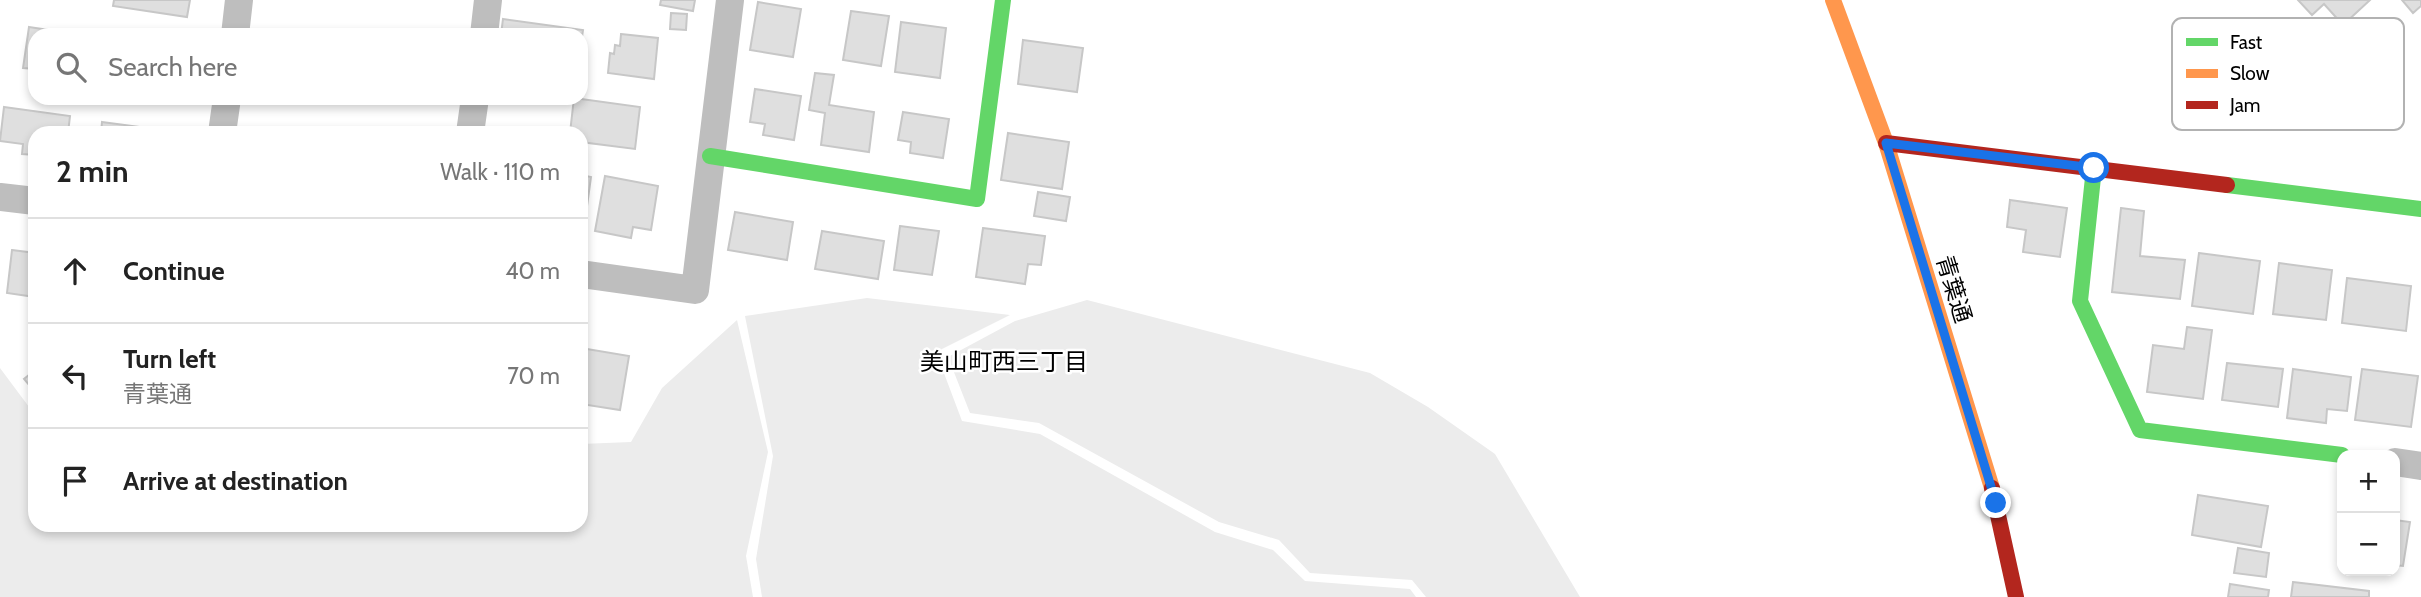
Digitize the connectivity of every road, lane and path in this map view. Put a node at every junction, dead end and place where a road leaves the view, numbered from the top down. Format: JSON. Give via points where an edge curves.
{"nodes":[{"id":1,"x":239,"y":0,"type":"edge"},
{"id":2,"x":488,"y":0,"type":"edge"},
{"id":3,"x":730,"y":0,"type":"edge"},
{"id":4,"x":1003,"y":0,"type":"edge"},
{"id":5,"x":1833,"y":0,"type":"edge"},
{"id":6,"x":236,"y":28,"type":"edge"},
{"id":7,"x":485,"y":28,"type":"edge"},
{"id":8,"x":226,"y":105,"type":"edge"},
{"id":9,"x":474,"y":105,"type":"edge"},
{"id":10,"x":223,"y":126,"type":"edge"},
{"id":11,"x":471,"y":126,"type":"edge"},
{"id":12,"x":1886,"y":143,"type":"junction"},
{"id":13,"x":710,"y":156,"type":"junction"},
{"id":14,"x":2094,"y":168,"type":"junction"},
{"id":15,"x":0,"y":197,"type":"edge"},
{"id":16,"x":28,"y":200,"type":"edge"},
{"id":17,"x":2421,"y":209,"type":"edge"},
{"id":18,"x":588,"y":275,"type":"edge"},
{"id":19,"x":2337,"y":455,"type":"edge"},
{"id":20,"x":2400,"y":463,"type":"edge"},
{"id":21,"x":2421,"y":466,"type":"edge"},
{"id":22,"x":2016,"y":597,"type":"edge"}],
"edges":[{"from":1,"to":6,"type":"street"},
{"from":2,"to":7,"type":"street"},
{"from":3,"to":13,"type":"street"},
{"from":4,"to":13,"type":"street","via":[[976,199]]},
{"from":5,"to":12,"type":"street","name":"青葉通"},
{"from":8,"to":10,"type":"street"},
{"from":9,"to":11,"type":"street"},
{"from":12,"to":14,"type":"street"},
{"from":12,"to":22,"type":"street","name":"青葉通","via":[[1996,503]]},
{"from":13,"to":18,"type":"street","via":[[695,290]]},
{"from":14,"to":17,"type":"street"},
{"from":14,"to":19,"type":"street","via":[[2080,301],[2140,430]]},
{"from":15,"to":16,"type":"street"},
{"from":20,"to":21,"type":"street"}]}
